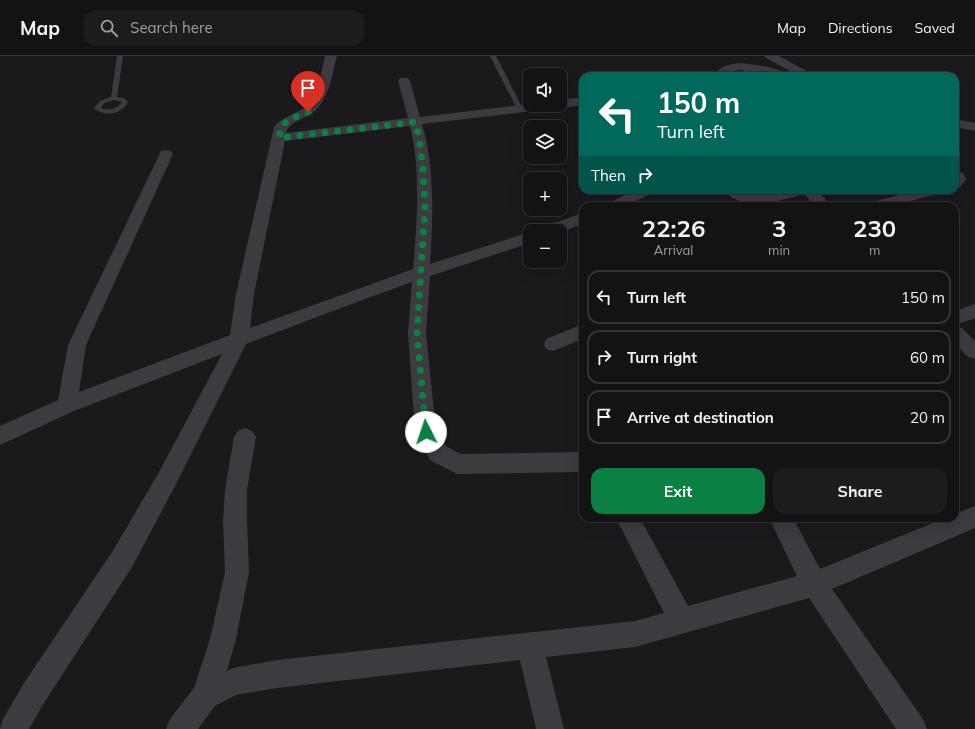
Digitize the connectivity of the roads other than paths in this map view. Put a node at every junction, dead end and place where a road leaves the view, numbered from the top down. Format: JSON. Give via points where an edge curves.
{"nodes":[{"id":1,"x":120,"y":56,"type":"edge"},
{"id":2,"x":331,"y":56,"type":"edge"},
{"id":3,"x":493,"y":56,"type":"edge"},
{"id":4,"x":731,"y":56,"type":"edge"},
{"id":5,"x":770,"y":56,"type":"edge"},
{"id":6,"x":728,"y":68,"type":"junction"},
{"id":7,"x":722,"y":72,"type":"edge"},
{"id":8,"x":770,"y":72,"type":"edge"},
{"id":9,"x":800,"y":72,"type":"edge"},
{"id":10,"x":404,"y":81,"type":"dead end"},
{"id":11,"x":114,"y":98,"type":"dead end"},
{"id":12,"x":579,"y":102,"type":"edge"},
{"id":13,"x":567,"y":103,"type":"edge"},
{"id":14,"x":520,"y":109,"type":"junction"},
{"id":15,"x":523,"y":109,"type":"edge"},
{"id":16,"x":415,"y":122,"type":"junction"},
{"id":17,"x":959,"y":124,"type":"edge"},
{"id":18,"x":975,"y":126,"type":"edge"},
{"id":19,"x":279,"y":138,"type":"junction"},
{"id":20,"x":166,"y":154,"type":"dead end"},
{"id":21,"x":642,"y":194,"type":"edge"},
{"id":22,"x":738,"y":194,"type":"edge"},
{"id":23,"x":785,"y":194,"type":"edge"},
{"id":24,"x":812,"y":194,"type":"edge"},
{"id":25,"x":920,"y":194,"type":"edge"},
{"id":26,"x":633,"y":202,"type":"edge"},
{"id":27,"x":820,"y":202,"type":"edge"},
{"id":28,"x":889,"y":202,"type":"edge"},
{"id":29,"x":579,"y":220,"type":"edge"},
{"id":30,"x":567,"y":224,"type":"edge"},
{"id":31,"x":523,"y":239,"type":"edge"},
{"id":32,"x":421,"y":273,"type":"junction"},
{"id":33,"x":975,"y":311,"type":"edge"},
{"id":34,"x":959,"y":317,"type":"edge"},
{"id":35,"x":579,"y":333,"type":"edge"},
{"id":36,"x":959,"y":337,"type":"edge"},
{"id":37,"x":239,"y":339,"type":"junction"},
{"id":38,"x":553,"y":344,"type":"dead end"},
{"id":39,"x":975,"y":352,"type":"edge"},
{"id":40,"x":67,"y":405,"type":"junction"},
{"id":41,"x":0,"y":436,"type":"edge"},
{"id":42,"x":245,"y":437,"type":"dead end"},
{"id":43,"x":579,"y":462,"type":"edge"},
{"id":44,"x":975,"y":517,"type":"edge"},
{"id":45,"x":630,"y":522,"type":"edge"},
{"id":46,"x":783,"y":522,"type":"edge"},
{"id":47,"x":814,"y":584,"type":"junction"},
{"id":48,"x":682,"y":621,"type":"junction"},
{"id":49,"x":530,"y":646,"type":"junction"},
{"id":50,"x":205,"y":696,"type":"junction"},
{"id":51,"x":13,"y":729,"type":"edge"},
{"id":52,"x":180,"y":729,"type":"edge"},
{"id":53,"x":550,"y":729,"type":"edge"},
{"id":54,"x":913,"y":729,"type":"edge"}],
"edges":[{"from":1,"to":11,"type":"lane"},
{"from":2,"to":19,"type":"street","via":[[315,106],[287,121],[281,127]]},
{"from":3,"to":14,"type":"lane"},
{"from":4,"to":6,"type":"street"},
{"from":5,"to":9,"type":"street"},
{"from":6,"to":7,"type":"street"},
{"from":6,"to":8,"type":"street","via":[[756,68]]},
{"from":10,"to":16,"type":"street"},
{"from":12,"to":13,"type":"street"},
{"from":14,"to":15,"type":"street"},
{"from":14,"to":16,"type":"street"},
{"from":16,"to":19,"type":"street"},
{"from":16,"to":32,"type":"street","via":[[424,184]]},
{"from":17,"to":18,"type":"street"},
{"from":19,"to":37,"type":"street","via":[[252,258]]},
{"from":20,"to":40,"type":"street","via":[[77,345]]},
{"from":21,"to":26,"type":"street"},
{"from":22,"to":23,"type":"street","via":[[746,199],[758,200]]},
{"from":24,"to":27,"type":"street"},
{"from":25,"to":28,"type":"street"},
{"from":29,"to":30,"type":"street"},
{"from":31,"to":32,"type":"street"},
{"from":32,"to":37,"type":"street"},
{"from":32,"to":43,"type":"street","via":[[417,333],[426,432],[438,453],[457,464]]},
{"from":33,"to":34,"type":"street"},
{"from":35,"to":38,"type":"street"},
{"from":36,"to":39,"type":"street"},
{"from":37,"to":40,"type":"street"},
{"from":37,"to":51,"type":"street","via":[[124,558]]},
{"from":40,"to":41,"type":"street"},
{"from":42,"to":50,"type":"street","via":[[236,488],[237,572],[223,640]]},
{"from":44,"to":47,"type":"street"},
{"from":45,"to":48,"type":"street"},
{"from":46,"to":47,"type":"street"},
{"from":47,"to":48,"type":"street"},
{"from":47,"to":54,"type":"street"},
{"from":48,"to":49,"type":"street","via":[[635,634]]},
{"from":49,"to":50,"type":"street","via":[[277,674],[233,682]]},
{"from":49,"to":53,"type":"street"},
{"from":50,"to":52,"type":"street"}]}
